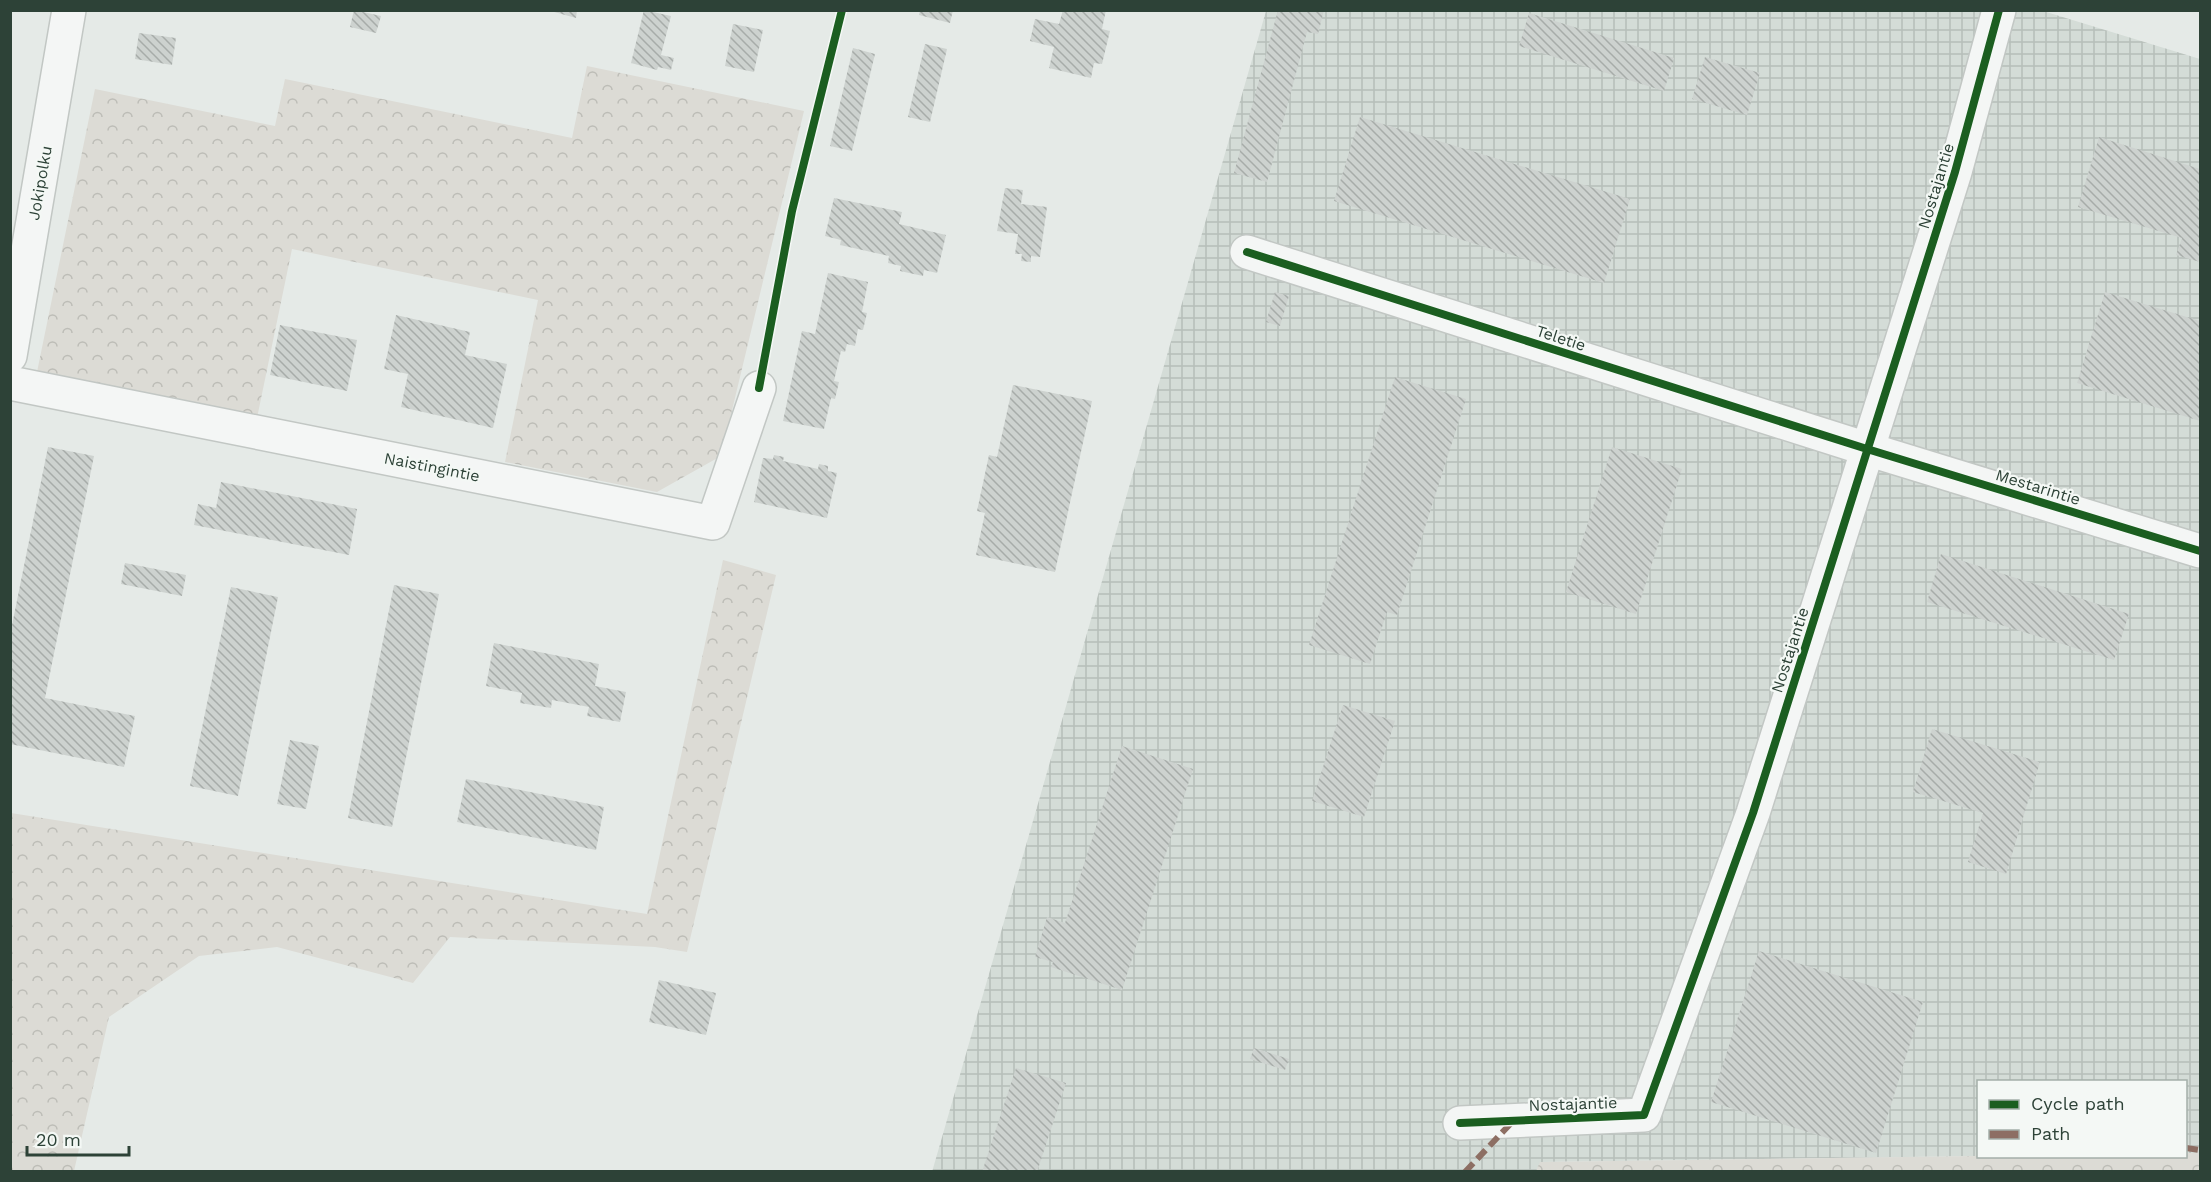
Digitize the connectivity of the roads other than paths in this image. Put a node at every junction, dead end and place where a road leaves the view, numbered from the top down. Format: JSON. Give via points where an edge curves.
{"nodes":[{"id":1,"x":69,"y":10,"type":"edge"},
{"id":2,"x":1999,"y":10,"type":"edge"},
{"id":3,"x":1247,"y":252,"type":"dead end"},
{"id":4,"x":10,"y":356,"type":"edge"},
{"id":5,"x":10,"y":383,"type":"edge"},
{"id":6,"x":759,"y":388,"type":"dead end"},
{"id":7,"x":1868,"y":449,"type":"junction"},
{"id":8,"x":2200,"y":550,"type":"edge"},
{"id":9,"x":1460,"y":1123,"type":"dead end"}],
"edges":[{"from":1,"to":4,"type":"street","name":"Jokipolku"},
{"from":2,"to":7,"type":"street","name":"Nostajantie","via":[[1955,172]]},
{"from":3,"to":7,"type":"street","name":"Teletie"},
{"from":5,"to":6,"type":"street","name":"Naistingintie","via":[[713,523]]},
{"from":7,"to":8,"type":"street","name":"Mestarintie"},
{"from":7,"to":9,"type":"street","name":"Nostajantie","via":[[1753,813],[1644,1115]]}]}
